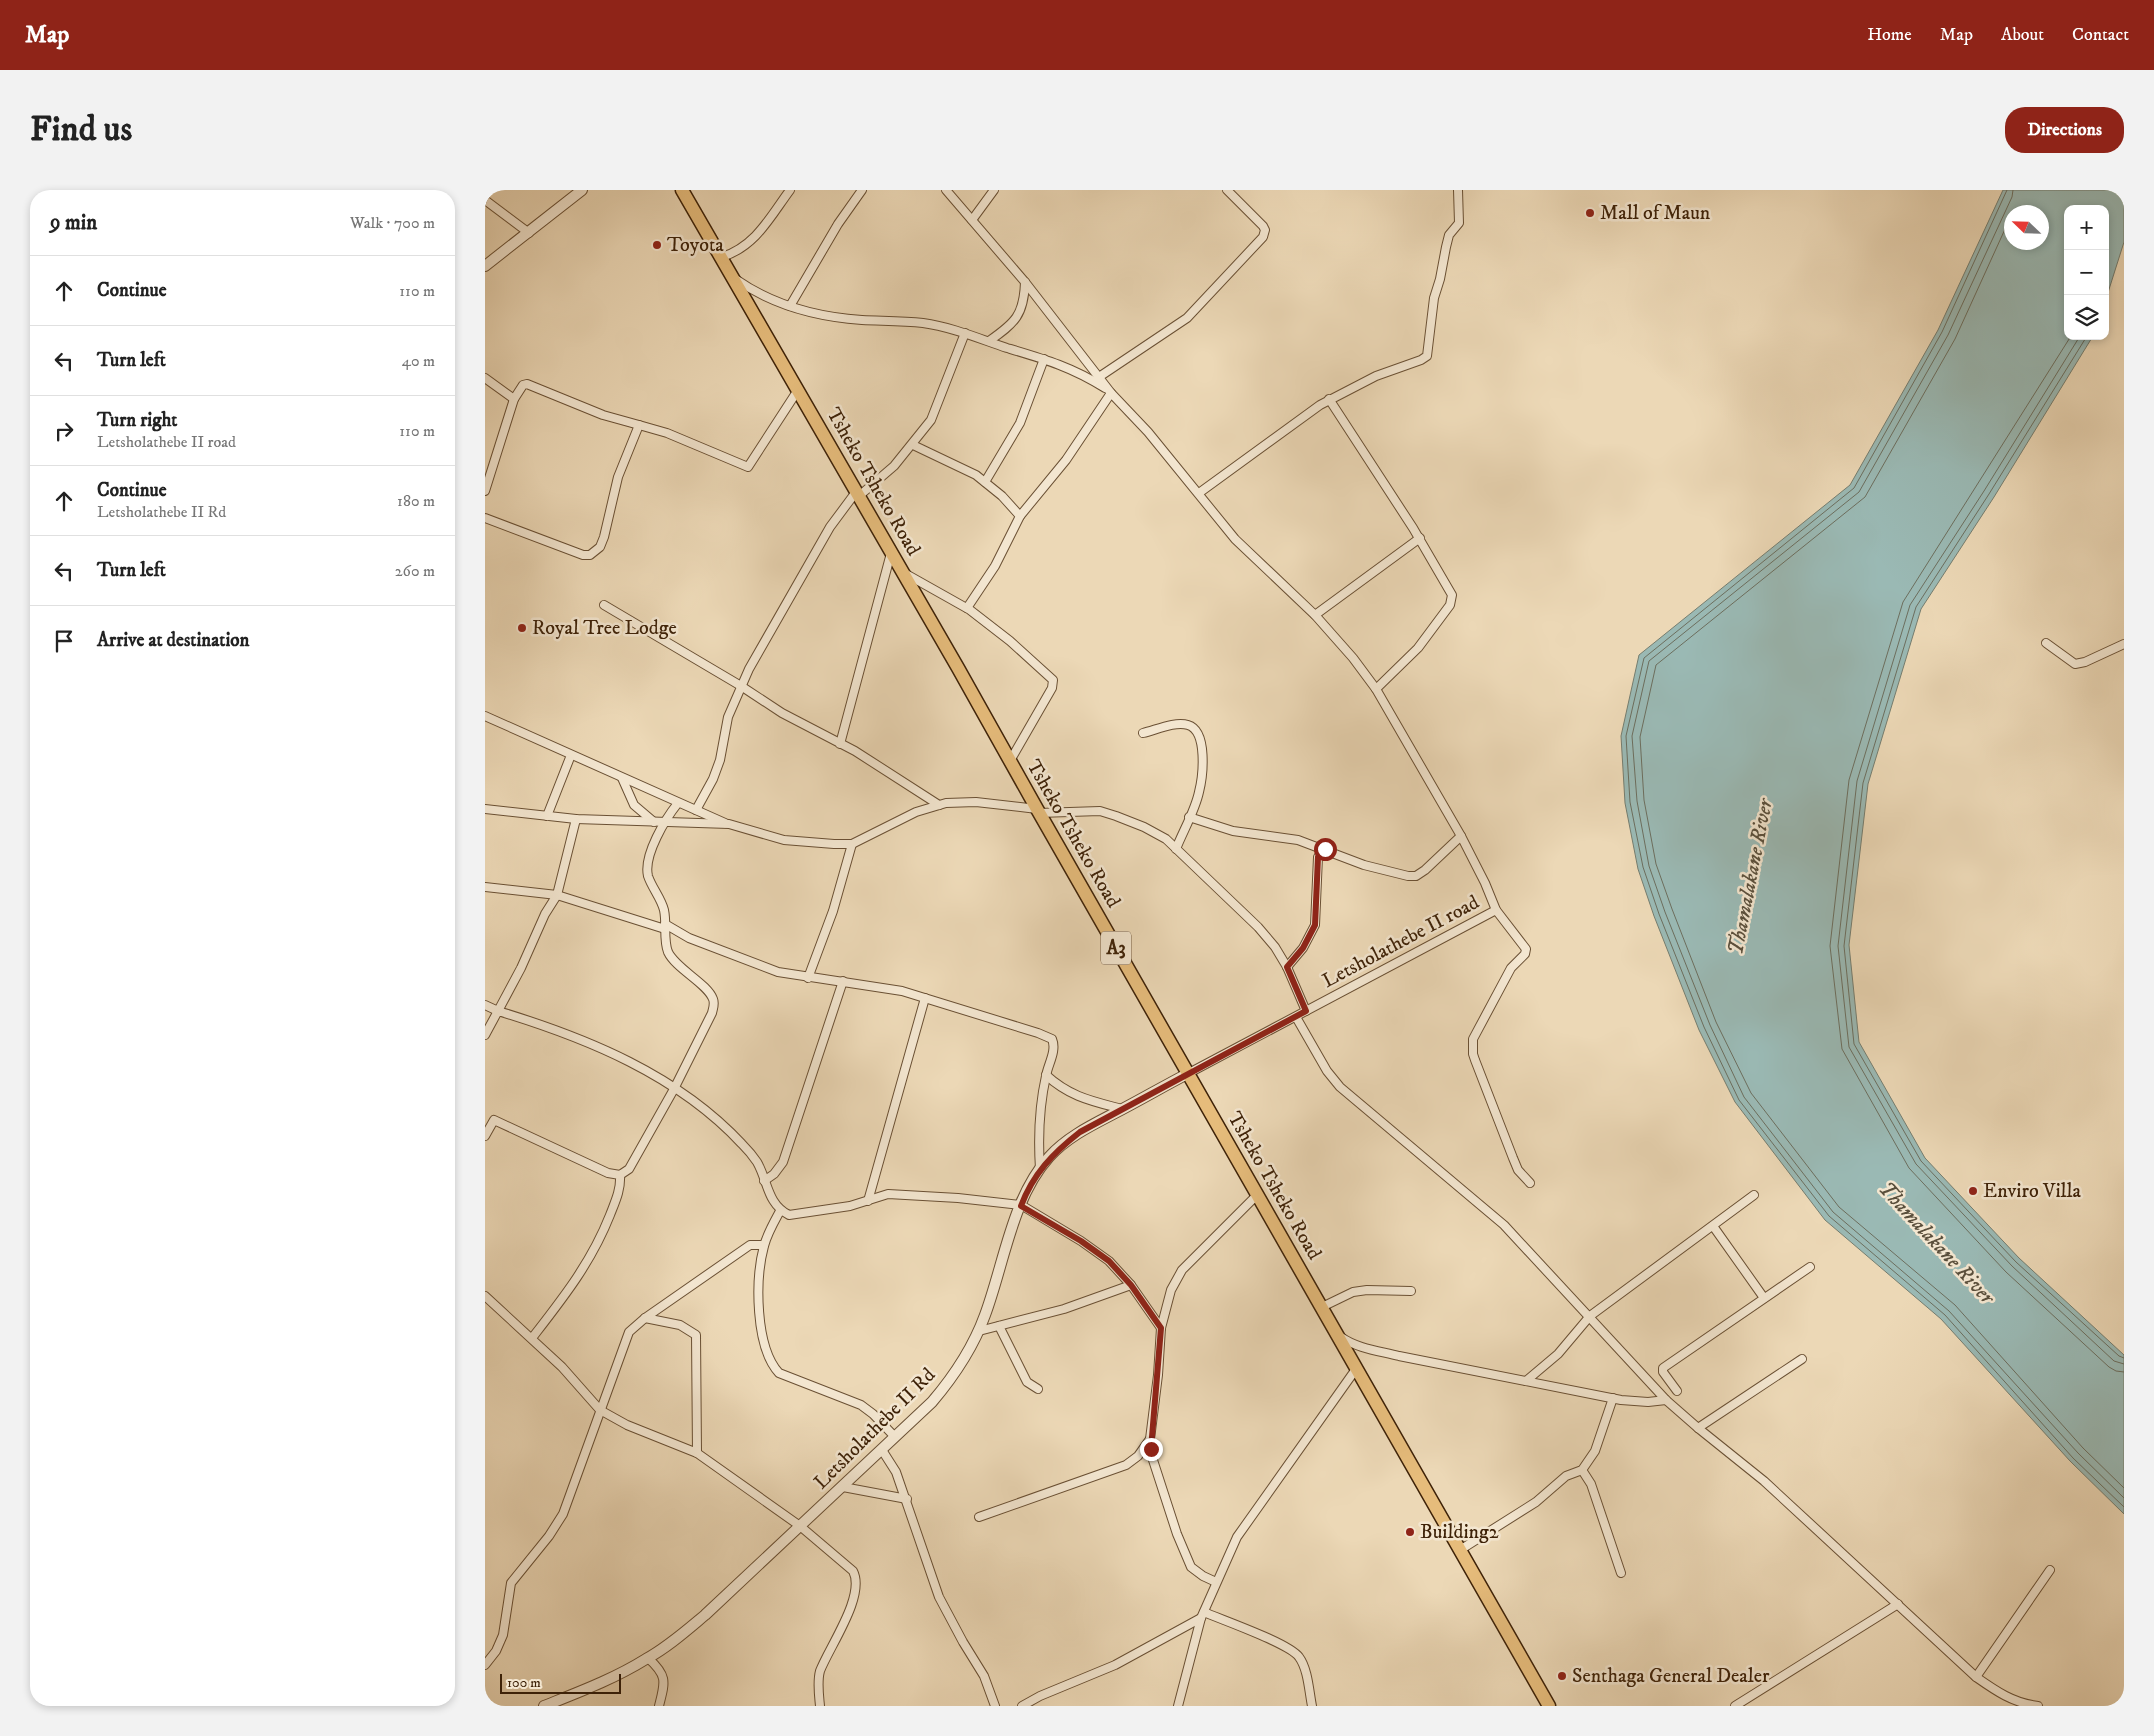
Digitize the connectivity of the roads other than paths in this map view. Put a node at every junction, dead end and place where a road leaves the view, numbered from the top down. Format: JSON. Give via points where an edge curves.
{"nodes":[{"id":1,"x":581,"y":190,"type":"edge"},
{"id":2,"x":682,"y":190,"type":"edge"},
{"id":3,"x":790,"y":190,"type":"edge"},
{"id":4,"x":862,"y":190,"type":"edge"},
{"id":5,"x":945,"y":190,"type":"edge"},
{"id":6,"x":994,"y":190,"type":"edge"},
{"id":7,"x":1227,"y":190,"type":"edge"},
{"id":8,"x":1458,"y":190,"type":"edge"},
{"id":9,"x":485,"y":200,"type":"edge"},
{"id":10,"x":972,"y":220,"type":"junction"},
{"id":11,"x":529,"y":233,"type":"junction"},
{"id":12,"x":722,"y":257,"type":"junction"},
{"id":13,"x":485,"y":266,"type":"edge"},
{"id":14,"x":733,"y":278,"type":"junction"},
{"id":15,"x":1025,"y":282,"type":"junction"},
{"id":16,"x":790,"y":306,"type":"junction"},
{"id":17,"x":965,"y":333,"type":"junction"},
{"id":18,"x":989,"y":341,"type":"junction"},
{"id":19,"x":1044,"y":359,"type":"junction"},
{"id":20,"x":1099,"y":377,"type":"junction"},
{"id":21,"x":485,"y":378,"type":"edge"},
{"id":22,"x":798,"y":390,"type":"junction"},
{"id":23,"x":1111,"y":392,"type":"junction"},
{"id":24,"x":514,"y":398,"type":"junction"},
{"id":25,"x":1329,"y":399,"type":"junction"},
{"id":26,"x":639,"y":425,"type":"junction"},
{"id":27,"x":913,"y":445,"type":"junction"},
{"id":28,"x":985,"y":482,"type":"junction"},
{"id":29,"x":485,"y":491,"type":"edge"},
{"id":30,"x":1199,"y":493,"type":"junction"},
{"id":31,"x":858,"y":494,"type":"junction"},
{"id":32,"x":1020,"y":516,"type":"junction"},
{"id":33,"x":485,"y":518,"type":"edge"},
{"id":34,"x":1420,"y":538,"type":"junction"},
{"id":35,"x":891,"y":553,"type":"junction"},
{"id":36,"x":902,"y":572,"type":"junction"},
{"id":37,"x":604,"y":605,"type":"dead end"},
{"id":38,"x":967,"y":608,"type":"junction"},
{"id":39,"x":1315,"y":616,"type":"junction"},
{"id":40,"x":2046,"y":644,"type":"dead end"},
{"id":41,"x":2124,"y":644,"type":"edge"},
{"id":42,"x":741,"y":686,"type":"junction"},
{"id":43,"x":1376,"y":689,"type":"junction"},
{"id":44,"x":485,"y":716,"type":"edge"},
{"id":45,"x":1143,"y":733,"type":"dead end"},
{"id":46,"x":840,"y":744,"type":"junction"},
{"id":47,"x":571,"y":755,"type":"junction"},
{"id":48,"x":1010,"y":761,"type":"junction"},
{"id":49,"x":622,"y":778,"type":"junction"},
{"id":50,"x":678,"y":803,"type":"junction"},
{"id":51,"x":939,"y":805,"type":"junction"},
{"id":52,"x":485,"y":809,"type":"edge"},
{"id":53,"x":695,"y":810,"type":"junction"},
{"id":54,"x":1038,"y":811,"type":"junction"},
{"id":55,"x":547,"y":816,"type":"junction"},
{"id":56,"x":1189,"y":816,"type":"junction"},
{"id":57,"x":576,"y":819,"type":"junction"},
{"id":58,"x":660,"y":823,"type":"junction"},
{"id":59,"x":729,"y":824,"type":"junction"},
{"id":60,"x":1461,"y":836,"type":"junction"},
{"id":61,"x":852,"y":844,"type":"junction"},
{"id":62,"x":1176,"y":849,"type":"junction"},
{"id":63,"x":1325,"y":849,"type":"junction"},
{"id":64,"x":485,"y":887,"type":"edge"},
{"id":65,"x":557,"y":895,"type":"junction"},
{"id":66,"x":1497,"y":910,"type":"junction"},
{"id":67,"x":665,"y":927,"type":"junction"},
{"id":68,"x":1287,"y":967,"type":"junction"},
{"id":69,"x":808,"y":978,"type":"junction"},
{"id":70,"x":843,"y":981,"type":"junction"},
{"id":71,"x":925,"y":998,"type":"junction"},
{"id":72,"x":485,"y":1005,"type":"edge"},
{"id":73,"x":498,"y":1011,"type":"junction"},
{"id":74,"x":1306,"y":1011,"type":"junction"},
{"id":75,"x":1296,"y":1017,"type":"junction"},
{"id":76,"x":485,"y":1035,"type":"edge"},
{"id":77,"x":1189,"y":1073,"type":"junction"},
{"id":78,"x":1046,"y":1075,"type":"junction"},
{"id":79,"x":674,"y":1089,"type":"junction"},
{"id":80,"x":1122,"y":1109,"type":"junction"},
{"id":81,"x":485,"y":1116,"type":"edge"},
{"id":82,"x":494,"y":1120,"type":"junction"},
{"id":83,"x":485,"y":1136,"type":"edge"},
{"id":84,"x":1040,"y":1169,"type":"junction"},
{"id":85,"x":620,"y":1175,"type":"junction"},
{"id":86,"x":764,"y":1181,"type":"junction"},
{"id":87,"x":1530,"y":1183,"type":"dead end"},
{"id":88,"x":1257,"y":1195,"type":"junction"},
{"id":89,"x":1754,"y":1195,"type":"dead end"},
{"id":90,"x":868,"y":1201,"type":"junction"},
{"id":91,"x":1021,"y":1206,"type":"junction"},
{"id":92,"x":780,"y":1211,"type":"junction"},
{"id":93,"x":1713,"y":1226,"type":"junction"},
{"id":94,"x":764,"y":1245,"type":"junction"},
{"id":95,"x":1810,"y":1267,"type":"dead end"},
{"id":96,"x":1131,"y":1285,"type":"junction"},
{"id":97,"x":1411,"y":1291,"type":"dead end"},
{"id":98,"x":485,"y":1296,"type":"edge"},
{"id":99,"x":1764,"y":1298,"type":"junction"},
{"id":100,"x":1322,"y":1307,"type":"junction"},
{"id":101,"x":1590,"y":1316,"type":"junction"},
{"id":102,"x":645,"y":1318,"type":"junction"},
{"id":103,"x":999,"y":1326,"type":"junction"},
{"id":104,"x":1161,"y":1328,"type":"junction"},
{"id":105,"x":979,"y":1331,"type":"junction"},
{"id":106,"x":1337,"y":1334,"type":"junction"},
{"id":107,"x":532,"y":1338,"type":"junction"},
{"id":108,"x":1802,"y":1359,"type":"dead end"},
{"id":109,"x":1356,"y":1369,"type":"junction"},
{"id":110,"x":1526,"y":1381,"type":"junction"},
{"id":111,"x":1038,"y":1389,"type":"dead end"},
{"id":112,"x":1677,"y":1391,"type":"dead end"},
{"id":113,"x":1613,"y":1398,"type":"junction"},
{"id":114,"x":1666,"y":1400,"type":"junction"},
{"id":115,"x":600,"y":1410,"type":"junction"},
{"id":116,"x":1699,"y":1428,"type":"junction"},
{"id":117,"x":895,"y":1438,"type":"junction"},
{"id":118,"x":1150,"y":1439,"type":"junction"},
{"id":119,"x":882,"y":1450,"type":"junction"},
{"id":120,"x":697,"y":1453,"type":"junction"},
{"id":121,"x":1582,"y":1470,"type":"junction"},
{"id":122,"x":843,"y":1487,"type":"junction"},
{"id":123,"x":907,"y":1499,"type":"junction"},
{"id":124,"x":979,"y":1517,"type":"dead end"},
{"id":125,"x":800,"y":1526,"type":"junction"},
{"id":126,"x":1460,"y":1550,"type":"junction"},
{"id":127,"x":2051,"y":1570,"type":"dead end"},
{"id":128,"x":1621,"y":1573,"type":"dead end"},
{"id":129,"x":1215,"y":1582,"type":"junction"},
{"id":130,"x":1898,"y":1604,"type":"junction"},
{"id":131,"x":1202,"y":1615,"type":"junction"},
{"id":132,"x":648,"y":1658,"type":"junction"},
{"id":133,"x":485,"y":1665,"type":"edge"},
{"id":134,"x":1976,"y":1677,"type":"junction"},
{"id":135,"x":1030,"y":1701,"type":"junction"},
{"id":136,"x":2020,"y":1705,"type":"edge"},
{"id":137,"x":544,"y":1706,"type":"edge"},
{"id":138,"x":659,"y":1706,"type":"edge"},
{"id":139,"x":820,"y":1706,"type":"edge"},
{"id":140,"x":995,"y":1706,"type":"edge"},
{"id":141,"x":1021,"y":1706,"type":"edge"},
{"id":142,"x":1037,"y":1706,"type":"edge"},
{"id":143,"x":1178,"y":1706,"type":"edge"},
{"id":144,"x":1312,"y":1706,"type":"edge"},
{"id":145,"x":1549,"y":1706,"type":"edge"},
{"id":146,"x":1735,"y":1706,"type":"edge"},
{"id":147,"x":2037,"y":1706,"type":"edge"}],
"edges":[{"from":1,"to":11,"type":"street"},
{"from":2,"to":12,"type":"highway","name":"Tsheko Tsheko Road","number":"A3"},
{"from":3,"to":12,"type":"street","via":[[750,242]]},
{"from":4,"to":16,"type":"street"},
{"from":5,"to":10,"type":"street"},
{"from":6,"to":10,"type":"street"},
{"from":7,"to":20,"type":"street","via":[[1263,226],[1263,236],[1187,318]]},
{"from":8,"to":25,"type":"street","via":[[1459,223],[1449,235],[1446,247],[1434,298],[1427,356]]},
{"from":9,"to":11,"type":"street"},
{"from":10,"to":15,"type":"street"},
{"from":11,"to":13,"type":"street"},
{"from":12,"to":14,"type":"highway","name":"Tsheko Tsheko Road","number":"A3"},
{"from":14,"to":16,"type":"street","via":[[758,294]]},
{"from":14,"to":22,"type":"highway","name":"Tsheko Tsheko Road","number":"A3"},
{"from":15,"to":18,"type":"street","via":[[1025,295],[1018,316],[1010,327]]},
{"from":15,"to":20,"type":"street"},
{"from":16,"to":17,"type":"street","via":[[843,318],[925,324]]},
{"from":17,"to":18,"type":"street"},
{"from":17,"to":27,"type":"street","via":[[938,408]]},
{"from":18,"to":19,"type":"street"},
{"from":19,"to":23,"type":"street","via":[[1082,374]]},
{"from":19,"to":28,"type":"street","via":[[1020,423]]},
{"from":20,"to":23,"type":"street"},
{"from":21,"to":24,"type":"street"},
{"from":22,"to":26,"type":"street","via":[[748,467],[667,433]]},
{"from":22,"to":31,"type":"highway","name":"Tsheko Tsheko Road","number":"A3"},
{"from":23,"to":30,"type":"street"},
{"from":23,"to":32,"type":"street","via":[[1066,460]]},
{"from":24,"to":26,"type":"street","via":[[520,387],[527,384],[603,415]]},
{"from":24,"to":29,"type":"street"},
{"from":25,"to":30,"type":"street"},
{"from":25,"to":34,"type":"street"},
{"from":26,"to":33,"type":"street","via":[[618,477],[604,537],[600,547],[590,555]]},
{"from":27,"to":28,"type":"street"},
{"from":27,"to":31,"type":"street","via":[[894,466]]},
{"from":28,"to":32,"type":"street"},
{"from":30,"to":39,"type":"street","via":[[1235,538]]},
{"from":31,"to":35,"type":"highway","name":"Tsheko Tsheko Road","number":"A3"},
{"from":31,"to":42,"type":"street","via":[[830,527]]},
{"from":32,"to":38,"type":"street","via":[[995,566]]},
{"from":34,"to":39,"type":"street"},
{"from":34,"to":43,"type":"street","via":[[1451,591],[1452,600],[1418,648]]},
{"from":35,"to":36,"type":"highway","name":"Tsheko Tsheko Road","number":"A3"},
{"from":35,"to":46,"type":"street"},
{"from":36,"to":38,"type":"street"},
{"from":36,"to":48,"type":"highway","name":"Tsheko Tsheko Road","number":"A3"},
{"from":37,"to":42,"type":"street"},
{"from":38,"to":48,"type":"street","via":[[1010,641],[1054,682]]},
{"from":39,"to":43,"type":"street"},
{"from":40,"to":41,"type":"street","via":[[2075,664]]},
{"from":42,"to":46,"type":"street","via":[[782,713]]},
{"from":42,"to":53,"type":"street","via":[[728,717],[713,779]]},
{"from":43,"to":60,"type":"street"},
{"from":44,"to":47,"type":"street"},
{"from":45,"to":56,"type":"street","via":[[1185,724],[1194,728],[1201,737],[1199,792]]},
{"from":46,"to":51,"type":"street"},
{"from":47,"to":49,"type":"street"},
{"from":47,"to":55,"type":"street"},
{"from":48,"to":54,"type":"highway","name":"Tsheko Tsheko Road","number":"A3"},
{"from":49,"to":50,"type":"street"},
{"from":49,"to":58,"type":"street","via":[[634,805]]},
{"from":50,"to":53,"type":"street"},
{"from":50,"to":58,"type":"street"},
{"from":51,"to":54,"type":"street","via":[[976,802]]},
{"from":51,"to":61,"type":"street","via":[[916,812]]},
{"from":52,"to":55,"type":"street"},
{"from":53,"to":59,"type":"street"},
{"from":54,"to":62,"type":"street","via":[[1088,810],[1116,816],[1156,833]]},
{"from":54,"to":77,"type":"highway","name":"Tsheko Tsheko Road","number":"A3"},
{"from":55,"to":57,"type":"street"},
{"from":56,"to":62,"type":"street"},
{"from":56,"to":63,"type":"street","via":[[1233,831],[1298,840]]},
{"from":57,"to":58,"type":"street"},
{"from":57,"to":65,"type":"street"},
{"from":58,"to":59,"type":"street"},
{"from":58,"to":67,"type":"street","via":[[647,868],[663,910]]},
{"from":59,"to":61,"type":"street","via":[[784,840]]},
{"from":60,"to":63,"type":"street","via":[[1416,876],[1372,868]]},
{"from":60,"to":66,"type":"street"},
{"from":61,"to":69,"type":"street","via":[[833,911]]},
{"from":62,"to":68,"type":"street","via":[[1258,927]]},
{"from":63,"to":68,"type":"street","via":[[1318,857],[1315,925],[1303,948]]},
{"from":64,"to":65,"type":"street"},
{"from":65,"to":67,"type":"street"},
{"from":65,"to":73,"type":"street"},
{"from":66,"to":74,"type":"street","name":"Letsholathebe II road"},
{"from":66,"to":87,"type":"street","via":[[1527,952],[1511,968],[1473,1039],[1473,1054],[1513,1158]]},
{"from":67,"to":69,"type":"street","via":[[778,972]]},
{"from":67,"to":79,"type":"street","via":[[669,953],[709,992],[714,1004]]},
{"from":68,"to":74,"type":"street"},
{"from":69,"to":70,"type":"street"},
{"from":70,"to":71,"type":"street"},
{"from":70,"to":86,"type":"street","via":[[783,1162]]},
{"from":71,"to":78,"type":"street","via":[[1052,1039],[1054,1050]]},
{"from":71,"to":90,"type":"street"},
{"from":72,"to":73,"type":"street"},
{"from":73,"to":76,"type":"street"},
{"from":73,"to":79,"type":"street","via":[[547,1027],[625,1060]]},
{"from":74,"to":75,"type":"street","name":"Letsholathebe II road"},
{"from":75,"to":77,"type":"street","name":"Letsholathebe II road"},
{"from":75,"to":101,"type":"street","via":[[1327,1071],[1340,1086],[1504,1226]]},
{"from":77,"to":80,"type":"street","name":"Letsholathebe II Rd"},
{"from":77,"to":88,"type":"highway","name":"Tsheko Tsheko Road","number":"A3"},
{"from":78,"to":80,"type":"street","via":[[1077,1097]]},
{"from":78,"to":84,"type":"street","via":[[1039,1120]]},
{"from":79,"to":85,"type":"street","via":[[629,1169]]},
{"from":79,"to":86,"type":"street","via":[[715,1118],[743,1145],[757,1162]]},
{"from":80,"to":84,"type":"street","name":"Letsholathebe II Rd","via":[[1080,1132],[1049,1157]]},
{"from":81,"to":82,"type":"street"},
{"from":82,"to":83,"type":"street"},
{"from":82,"to":85,"type":"street","via":[[608,1173]]},
{"from":84,"to":91,"type":"street","name":"Letsholathebe II Rd"},
{"from":85,"to":107,"type":"street","via":[[619,1194],[593,1254]]},
{"from":86,"to":92,"type":"street"},
{"from":88,"to":100,"type":"highway","name":"Tsheko Tsheko Road","number":"A3"},
{"from":88,"to":104,"type":"street","via":[[1183,1270],[1171,1290]]},
{"from":89,"to":93,"type":"street"},
{"from":90,"to":91,"type":"street","via":[[897,1194]]},
{"from":90,"to":92,"type":"street","via":[[798,1215]]},
{"from":91,"to":96,"type":"street","via":[[1093,1248]]},
{"from":91,"to":105,"type":"street","name":"Letsholathebe II Rd"},
{"from":92,"to":94,"type":"street"},
{"from":93,"to":99,"type":"street"},
{"from":93,"to":101,"type":"street"},
{"from":94,"to":102,"type":"street","via":[[750,1245]]},
{"from":94,"to":117,"type":"street","via":[[758,1278],[759,1317],[772,1365],[779,1373],[861,1405]]},
{"from":95,"to":99,"type":"street"},
{"from":96,"to":103,"type":"street","via":[[1064,1309]]},
{"from":96,"to":104,"type":"street"},
{"from":97,"to":100,"type":"street","via":[[1353,1292]]},
{"from":98,"to":107,"type":"street"},
{"from":99,"to":112,"type":"street","via":[[1663,1368]]},
{"from":100,"to":106,"type":"highway","name":"Tsheko Tsheko Road","number":"A3"},
{"from":101,"to":110,"type":"street","via":[[1558,1354]]},
{"from":101,"to":114,"type":"street"},
{"from":102,"to":115,"type":"street","via":[[629,1332]]},
{"from":102,"to":120,"type":"street","via":[[680,1325],[696,1336]]},
{"from":103,"to":105,"type":"street"},
{"from":103,"to":111,"type":"street","via":[[1027,1382]]},
{"from":104,"to":118,"type":"street"},
{"from":105,"to":117,"type":"street","name":"Letsholathebe II Rd","via":[[949,1382]]},
{"from":106,"to":109,"type":"highway","name":"Tsheko Tsheko Road","number":"A3"},
{"from":106,"to":110,"type":"street","via":[[1348,1342],[1374,1349]]},
{"from":107,"to":115,"type":"street","via":[[563,1367]]},
{"from":108,"to":116,"type":"street"},
{"from":109,"to":126,"type":"highway","name":"Tsheko Tsheko Road","number":"A3"},
{"from":109,"to":129,"type":"street","via":[[1237,1537]]},
{"from":110,"to":113,"type":"street"},
{"from":113,"to":114,"type":"street","via":[[1636,1402]]},
{"from":113,"to":121,"type":"street","via":[[1595,1451]]},
{"from":114,"to":116,"type":"street"},
{"from":115,"to":120,"type":"street","via":[[627,1425]]},
{"from":115,"to":133,"type":"street","via":[[563,1514],[511,1583],[503,1635]]},
{"from":116,"to":130,"type":"street","via":[[1764,1481]]},
{"from":117,"to":119,"type":"street","name":"Letsholathebe II Rd"},
{"from":118,"to":124,"type":"street","via":[[1126,1466]]},
{"from":118,"to":129,"type":"street","via":[[1152,1457],[1186,1556],[1195,1572]]},
{"from":119,"to":122,"type":"street","name":"Letsholathebe II Rd"},
{"from":119,"to":123,"type":"street","via":[[894,1466]]},
{"from":120,"to":125,"type":"street"},
{"from":121,"to":126,"type":"street","via":[[1566,1476],[1529,1507]]},
{"from":121,"to":128,"type":"street","via":[[1591,1484]]},
{"from":122,"to":123,"type":"street"},
{"from":122,"to":125,"type":"street","name":"Letsholathebe II Rd"},
{"from":123,"to":140,"type":"street","via":[[939,1598],[984,1676]]},
{"from":125,"to":132,"type":"street","name":"Letsholathebe II Rd","via":[[705,1615]]},
{"from":125,"to":139,"type":"street","via":[[837,1556],[856,1577],[842,1630],[820,1672]]},
{"from":126,"to":145,"type":"highway","name":"Tsheko Tsheko Road","number":"A3"},
{"from":127,"to":134,"type":"street"},
{"from":129,"to":131,"type":"street"},
{"from":130,"to":134,"type":"street"},
{"from":130,"to":146,"type":"street"},
{"from":131,"to":135,"type":"street","via":[[1115,1665]]},
{"from":131,"to":143,"type":"street"},
{"from":131,"to":144,"type":"street","via":[[1271,1640],[1297,1654],[1303,1664]]},
{"from":132,"to":137,"type":"street","name":"Letsholathebe II Rd","via":[[618,1675]]},
{"from":132,"to":138,"type":"street","via":[[663,1673],[665,1680]]},
{"from":134,"to":136,"type":"street"},
{"from":135,"to":141,"type":"street"},
{"from":135,"to":142,"type":"street"},
{"from":136,"to":147,"type":"street"}]}
